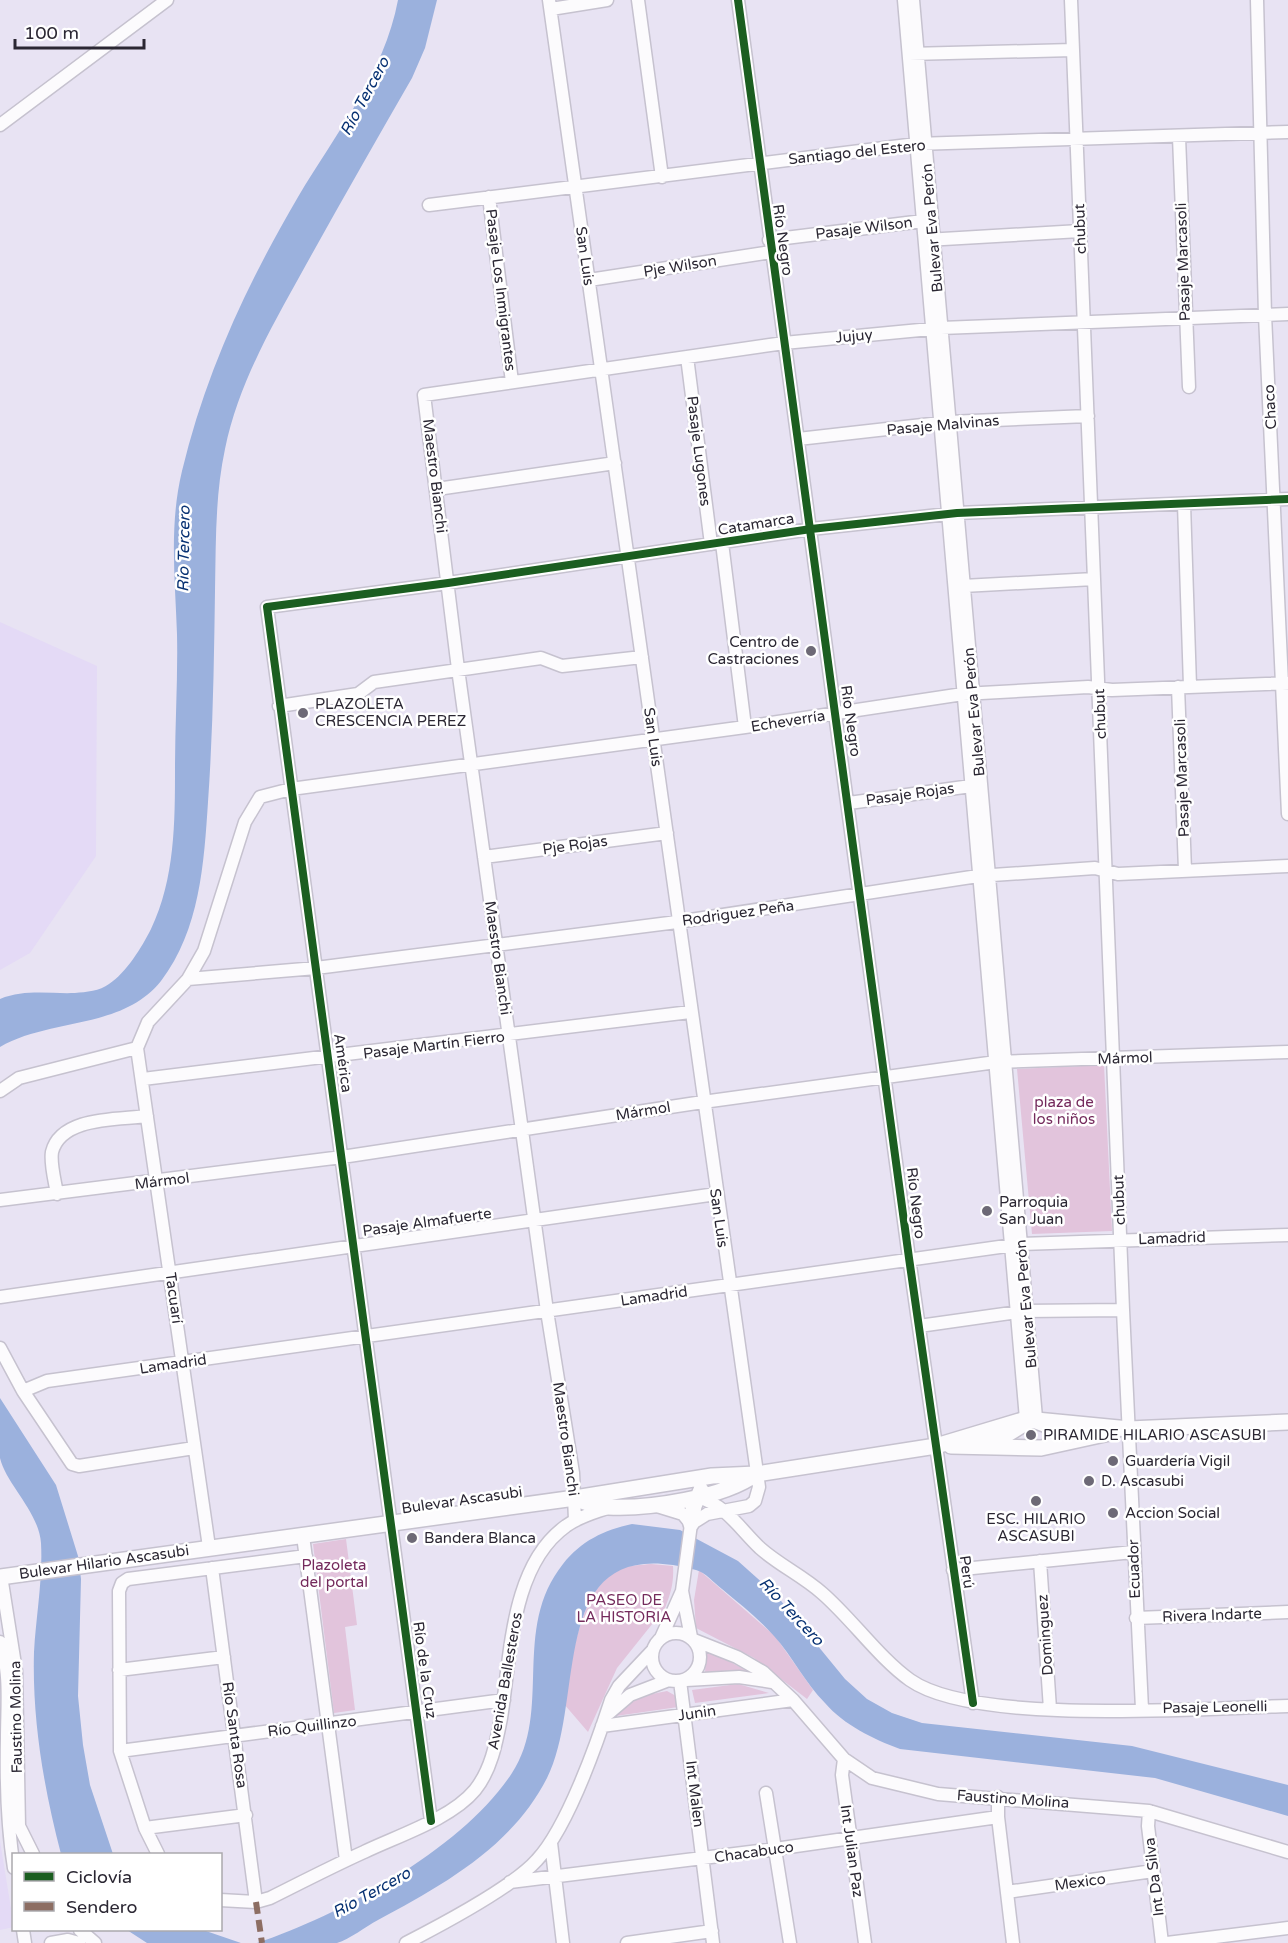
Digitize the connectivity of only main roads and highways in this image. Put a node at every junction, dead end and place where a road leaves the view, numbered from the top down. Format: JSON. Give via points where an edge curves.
{"nodes":[{"id":1,"x":1288,"y":1422,"type":"edge"},
{"id":2,"x":1129,"y":1429,"type":"junction"},
{"id":3,"x":936,"y":1446,"type":"junction"},
{"id":4,"x":735,"y":1474,"type":"junction"},
{"id":5,"x":756,"y":1474,"type":"junction"},
{"id":6,"x":698,"y":1497,"type":"junction"},
{"id":7,"x":575,"y":1498,"type":"junction"},
{"id":8,"x":691,"y":1524,"type":"road end"},
{"id":9,"x":209,"y":1547,"type":"joint"},
{"id":10,"x":1,"y":1576,"type":"edge"}],
"edges":[{"from":1,"to":2,"type":"main road"},
{"from":2,"to":3,"type":"main road","via":[[1041,1448]]},
{"from":2,"to":3,"type":"main road","via":[[1031,1420]]},
{"from":3,"to":5,"type":"main road"},
{"from":4,"to":5,"type":"main road"},
{"from":4,"to":6,"type":"main road","via":[[705,1484]]},
{"from":4,"to":7,"type":"main road"},
{"from":5,"to":6,"type":"main road","via":[[734,1486]]},
{"from":6,"to":7,"type":"main road","via":[[608,1507]]},
{"from":6,"to":8,"type":"main road"},
{"from":7,"to":9,"type":"main road","name":"Bulevar Ascasubi"},
{"from":9,"to":10,"type":"main road","name":"Bulevar Hilario Ascasubi"}]}
